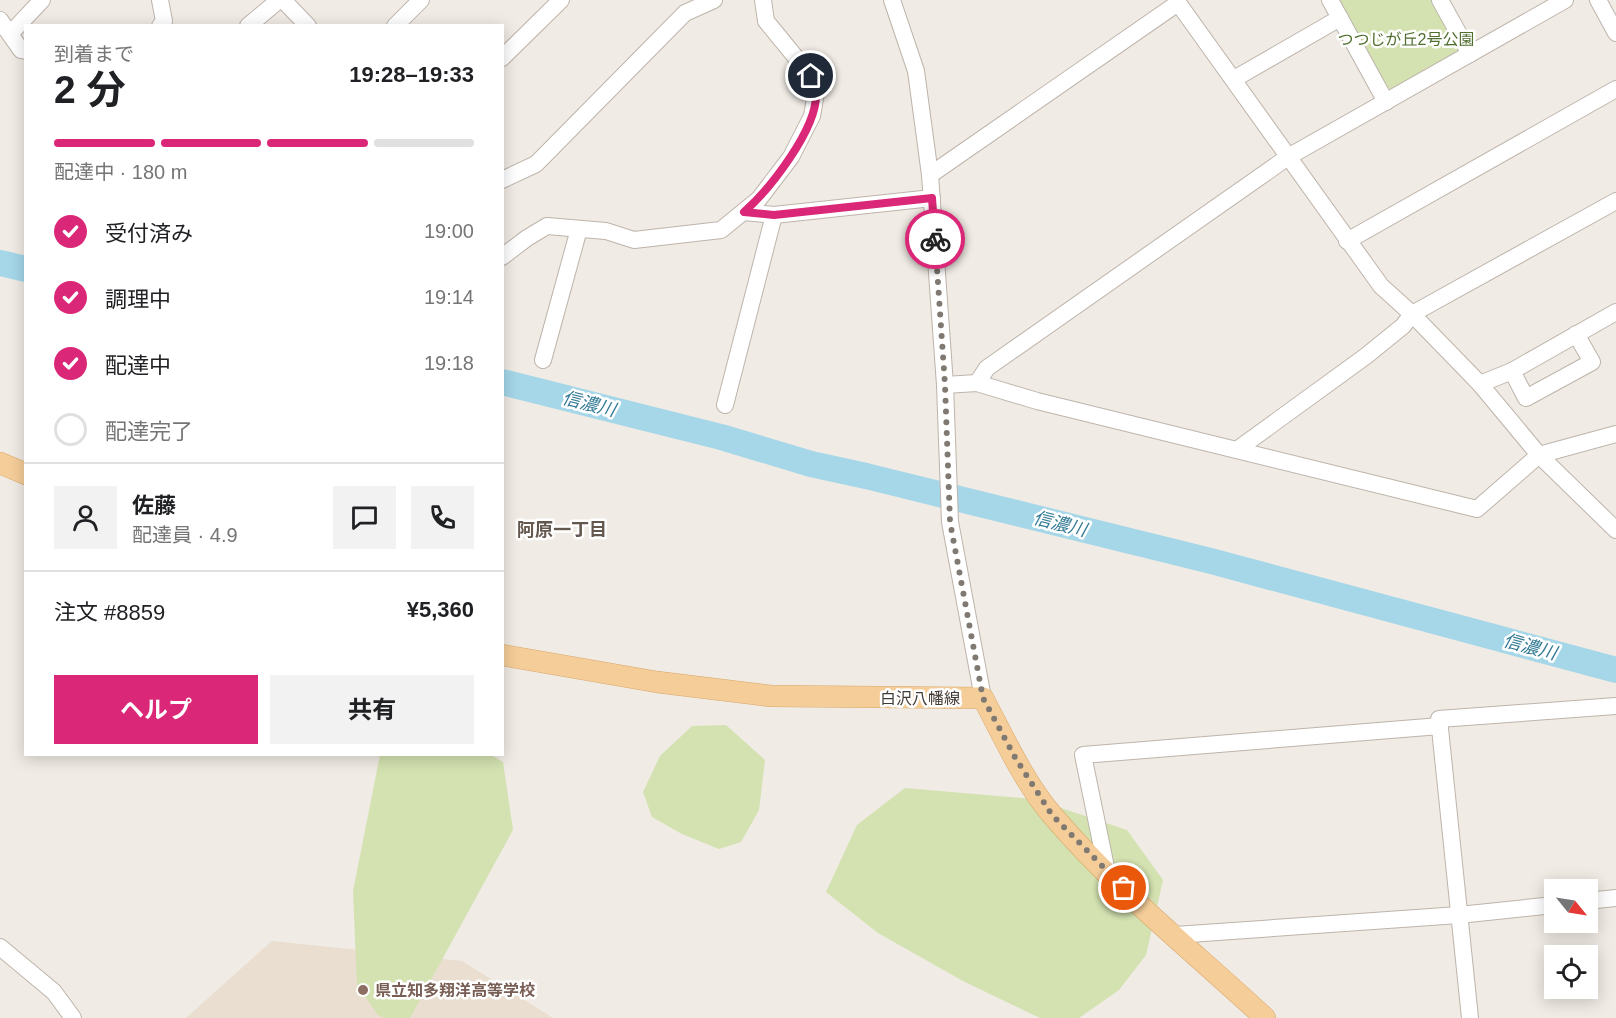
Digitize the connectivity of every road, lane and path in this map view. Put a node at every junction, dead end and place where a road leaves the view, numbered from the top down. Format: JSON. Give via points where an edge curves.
{"nodes":[{"id":1,"x":42,"y":0,"type":"edge"},
{"id":2,"x":160,"y":0,"type":"edge"},
{"id":3,"x":281,"y":0,"type":"edge"},
{"id":4,"x":561,"y":0,"type":"edge"},
{"id":5,"x":714,"y":0,"type":"edge"},
{"id":6,"x":763,"y":0,"type":"edge"},
{"id":7,"x":892,"y":0,"type":"edge"},
{"id":8,"x":1330,"y":0,"type":"edge"},
{"id":9,"x":1440,"y":0,"type":"edge"},
{"id":10,"x":1565,"y":0,"type":"edge"},
{"id":11,"x":1598,"y":0,"type":"edge"},
{"id":12,"x":413,"y":2,"type":"edge"},
{"id":13,"x":1177,"y":2,"type":"edge"},
{"id":14,"x":1340,"y":18,"type":"junction"},
{"id":15,"x":162,"y":24,"type":"edge"},
{"id":16,"x":251,"y":24,"type":"edge"},
{"id":17,"x":306,"y":24,"type":"edge"},
{"id":18,"x":397,"y":24,"type":"edge"},
{"id":19,"x":5,"y":27,"type":"edge"},
{"id":20,"x":1616,"y":33,"type":"edge"},
{"id":21,"x":24,"y":51,"type":"edge"},
{"id":22,"x":1470,"y":54,"type":"junction"},
{"id":23,"x":504,"y":56,"type":"edge"},
{"id":24,"x":1234,"y":79,"type":"junction"},
{"id":25,"x":1616,"y":89,"type":"edge"},
{"id":26,"x":1386,"y":102,"type":"junction"},
{"id":27,"x":1288,"y":158,"type":"junction"},
{"id":28,"x":930,"y":175,"type":"junction"},
{"id":29,"x":504,"y":179,"type":"edge"},
{"id":30,"x":932,"y":198,"type":"junction"},
{"id":31,"x":1616,"y":201,"type":"edge"},
{"id":32,"x":744,"y":212,"type":"junction"},
{"id":33,"x":774,"y":215,"type":"junction"},
{"id":34,"x":579,"y":229,"type":"junction"},
{"id":35,"x":1347,"y":241,"type":"junction"},
{"id":36,"x":504,"y":255,"type":"edge"},
{"id":37,"x":1616,"y":312,"type":"edge"},
{"id":38,"x":1412,"y":314,"type":"junction"},
{"id":39,"x":1576,"y":334,"type":"junction"},
{"id":40,"x":543,"y":360,"type":"dead end"},
{"id":41,"x":1512,"y":370,"type":"junction"},
{"id":42,"x":977,"y":383,"type":"junction"},
{"id":43,"x":1480,"y":384,"type":"junction"},
{"id":44,"x":945,"y":385,"type":"junction"},
{"id":45,"x":725,"y":405,"type":"dead end"},
{"id":46,"x":1616,"y":434,"type":"edge"},
{"id":47,"x":1238,"y":449,"type":"junction"},
{"id":48,"x":1539,"y":455,"type":"junction"},
{"id":49,"x":0,"y":463,"type":"edge"},
{"id":50,"x":24,"y":473,"type":"edge"},
{"id":51,"x":1609,"y":513,"type":"edge"},
{"id":52,"x":1616,"y":530,"type":"edge"},
{"id":53,"x":504,"y":655,"type":"edge"},
{"id":54,"x":983,"y":698,"type":"junction"},
{"id":55,"x":1616,"y":706,"type":"edge"},
{"id":56,"x":1440,"y":726,"type":"junction"},
{"id":57,"x":1107,"y":872,"type":"junction"},
{"id":58,"x":1616,"y":898,"type":"edge"},
{"id":59,"x":1598,"y":900,"type":"edge"},
{"id":60,"x":1544,"y":906,"type":"edge"},
{"id":61,"x":1459,"y":915,"type":"junction"},
{"id":62,"x":1175,"y":935,"type":"junction"},
{"id":63,"x":0,"y":947,"type":"edge"},
{"id":64,"x":74,"y":1018,"type":"edge"},
{"id":65,"x":1265,"y":1018,"type":"edge"},
{"id":66,"x":1470,"y":1018,"type":"edge"}],
"edges":[{"from":1,"to":19,"type":"street"},
{"from":2,"to":15,"type":"street"},
{"from":3,"to":16,"type":"street"},
{"from":3,"to":17,"type":"street"},
{"from":4,"to":23,"type":"street"},
{"from":5,"to":29,"type":"street","via":[[685,13],[536,164]]},
{"from":6,"to":32,"type":"street","via":[[766,21],[811,76],[816,93],[812,116],[790,157],[759,199]]},
{"from":7,"to":28,"type":"street","via":[[916,71]]},
{"from":8,"to":14,"type":"street"},
{"from":9,"to":22,"type":"street"},
{"from":10,"to":22,"type":"street"},
{"from":11,"to":20,"type":"street"},
{"from":12,"to":18,"type":"street"},
{"from":13,"to":24,"type":"street"},
{"from":13,"to":28,"type":"street"},
{"from":14,"to":24,"type":"street"},
{"from":14,"to":26,"type":"street"},
{"from":19,"to":21,"type":"street"},
{"from":22,"to":26,"type":"street"},
{"from":24,"to":27,"type":"street"},
{"from":25,"to":35,"type":"street"},
{"from":26,"to":27,"type":"street"},
{"from":27,"to":35,"type":"street"},
{"from":27,"to":42,"type":"street","via":[[987,368]]},
{"from":28,"to":30,"type":"street"},
{"from":30,"to":33,"type":"street"},
{"from":30,"to":44,"type":"street"},
{"from":31,"to":38,"type":"street"},
{"from":32,"to":33,"type":"street"},
{"from":32,"to":34,"type":"street","via":[[721,230],[634,240],[606,231]]},
{"from":33,"to":45,"type":"street"},
{"from":34,"to":36,"type":"street","via":[[547,226]]},
{"from":34,"to":40,"type":"street"},
{"from":35,"to":38,"type":"street","via":[[1381,286]]},
{"from":37,"to":39,"type":"street"},
{"from":38,"to":43,"type":"street"},
{"from":38,"to":47,"type":"street","via":[[1366,356]]},
{"from":39,"to":41,"type":"street"},
{"from":39,"to":41,"type":"street","via":[[1592,362],[1526,398]]},
{"from":41,"to":43,"type":"street"},
{"from":42,"to":44,"type":"street"},
{"from":42,"to":47,"type":"street"},
{"from":43,"to":48,"type":"street"},
{"from":44,"to":54,"type":"street","via":[[950,522]]},
{"from":46,"to":48,"type":"street"},
{"from":47,"to":48,"type":"street","via":[[1476,509]]},
{"from":48,"to":51,"type":"street"},
{"from":49,"to":50,"type":"main road"},
{"from":51,"to":52,"type":"street"},
{"from":53,"to":54,"type":"main road","name":"白沢八幡線","via":[[657,682],[771,696]]},
{"from":54,"to":57,"type":"main road","name":"白沢八幡線","via":[[1052,815]]},
{"from":55,"to":56,"type":"street","via":[[1439,719]]},
{"from":56,"to":57,"type":"street","via":[[1083,755]]},
{"from":56,"to":61,"type":"street"},
{"from":57,"to":62,"type":"main road","name":"白沢八幡線"},
{"from":58,"to":59,"type":"street"},
{"from":60,"to":61,"type":"street"},
{"from":61,"to":62,"type":"street"},
{"from":61,"to":66,"type":"street"},
{"from":62,"to":65,"type":"main road","name":"白沢八幡線"},
{"from":63,"to":64,"type":"street","via":[[54,992]]}]}
